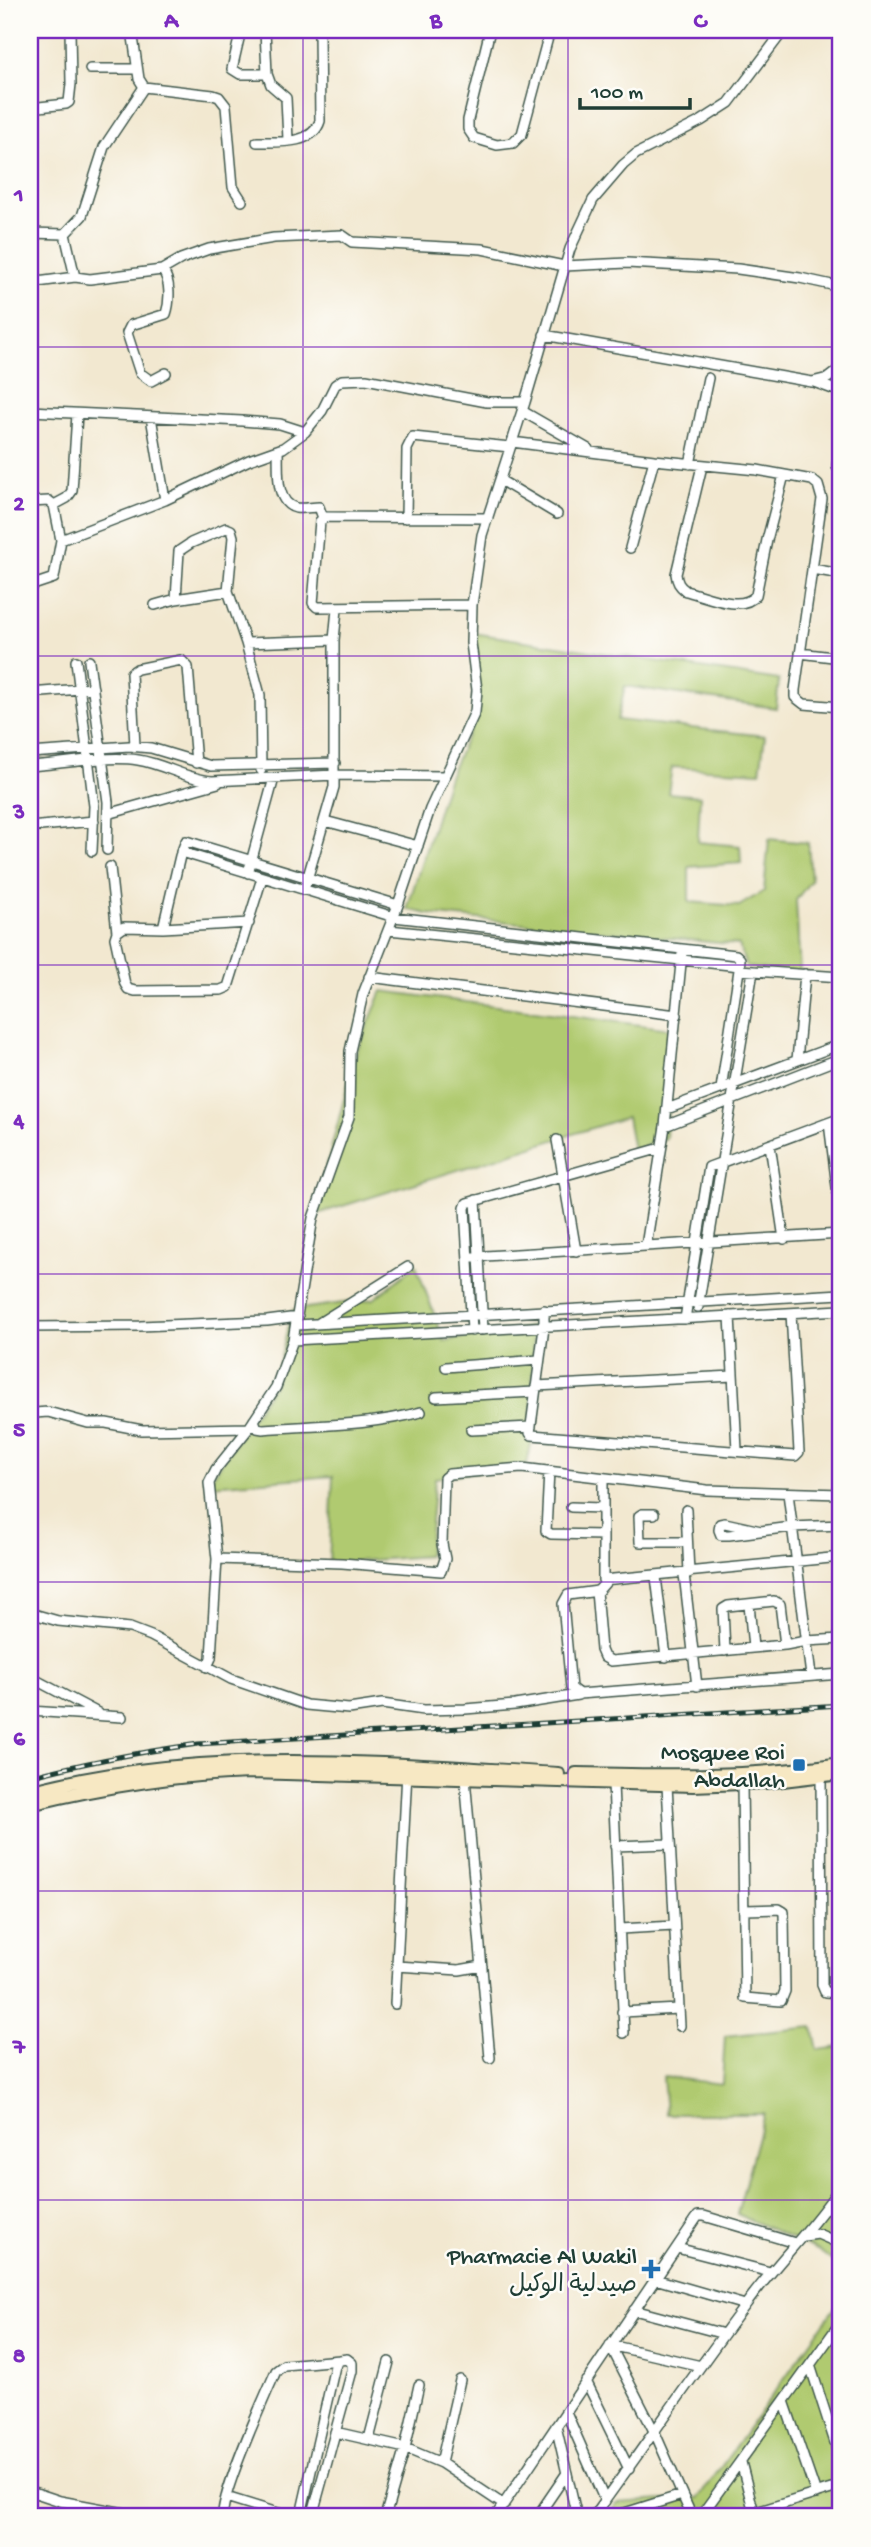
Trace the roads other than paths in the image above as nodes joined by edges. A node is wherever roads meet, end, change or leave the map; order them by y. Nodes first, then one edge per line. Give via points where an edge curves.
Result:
1 (70, 30) edge
2 (132, 30) edge
3 (241, 30) edge
4 (265, 30) edge
5 (319, 30) edge
6 (490, 30) edge
7 (550, 30) edge
8 (784, 30) edge
9 (90, 69) dead end
10 (137, 69) junction
11 (267, 74) junction
12 (144, 87) junction
13 (30, 108) edge
14 (288, 140) junction
15 (257, 142) dead end
16 (242, 201) dead end
17 (30, 233) edge
18 (65, 234) junction
19 (564, 266) junction
20 (162, 270) junction
21 (75, 277) junction
22 (30, 283) edge
23 (841, 287) edge
24 (544, 335) junction
25 (841, 368) edge
26 (166, 373) dead end
27 (708, 379) dead end
28 (812, 382) junction
29 (841, 392) edge
30 (524, 406) junction
31 (30, 411) edge
32 (77, 414) junction
33 (151, 417) junction
34 (306, 432) junction
35 (841, 439) edge
36 (511, 444) junction
37 (278, 450) junction
38 (593, 452) junction
39 (654, 460) junction
40 (690, 464) junction
41 (702, 466) junction
42 (837, 467) dead end
43 (784, 475) junction
44 (500, 480) junction
45 (165, 500) junction
46 (30, 502) edge
47 (54, 505) junction
48 (557, 514) dead end
49 (323, 518) junction
50 (405, 518) junction
51 (488, 518) junction
52 (61, 540) junction
53 (630, 548) dead end
54 (812, 569) junction
55 (841, 574) edge
56 (30, 586) edge
57 (228, 591) junction
58 (176, 599) junction
59 (155, 605) dead end
60 (472, 605) junction
61 (337, 609) junction
62 (334, 640) junction
63 (246, 643) junction
64 (800, 653) junction
65 (841, 658) edge
66 (76, 661) dead end
67 (89, 661) dead end
68 (93, 688) junction
69 (79, 689) junction
70 (30, 693) edge
71 (841, 707) edge
72 (135, 746) junction
73 (101, 748) junction
74 (86, 749) junction
75 (30, 753) edge
76 (102, 760) junction
77 (88, 761) junction
78 (335, 763) junction
79 (197, 764) junction
80 (30, 766) edge
81 (261, 766) junction
82 (187, 775) junction
83 (335, 775) junction
84 (445, 776) junction
85 (261, 778) junction
86 (274, 778) junction
87 (201, 779) junction
88 (229, 780) junction
89 (108, 814) junction
90 (94, 821) junction
91 (325, 821) junction
92 (30, 827) edge
93 (196, 843) junction
94 (418, 846) junction
95 (107, 850) dead end
96 (92, 851) dead end
97 (181, 852) junction
98 (193, 855) junction
99 (252, 860) junction
100 (110, 867) dead end
101 (248, 873) junction
102 (308, 877) junction
103 (262, 878) junction
104 (304, 890) junction
105 (398, 905) junction
106 (394, 917) junction
107 (249, 923) junction
108 (163, 928) junction
109 (389, 930) junction
110 (117, 932) junction
111 (570, 936) junction
112 (568, 948) junction
113 (682, 948) junction
114 (682, 959) junction
115 (739, 968) junction
116 (753, 971) junction
117 (805, 974) junction
118 (369, 976) junction
119 (841, 977) edge
120 (677, 1015) junction
121 (841, 1044) edge
122 (841, 1058) edge
123 (797, 1060) junction
124 (734, 1084) junction
125 (721, 1089) junction
126 (731, 1101) junction
127 (667, 1109) junction
128 (841, 1118) edge
129 (829, 1123) junction
130 (666, 1126) junction
131 (556, 1140) dead end
132 (770, 1145) junction
133 (661, 1147) junction
134 (721, 1163) junction
135 (562, 1176) junction
136 (476, 1200) junction
137 (841, 1219) edge
138 (841, 1234) edge
139 (784, 1239) junction
140 (696, 1243) junction
141 (708, 1243) junction
142 (646, 1246) junction
143 (576, 1251) junction
144 (480, 1256) junction
145 (469, 1257) junction
146 (408, 1267) dead end
147 (841, 1294) edge
148 (686, 1303) junction
149 (698, 1303) junction
150 (544, 1310) junction
151 (841, 1310) edge
152 (791, 1312) junction
153 (471, 1314) junction
154 (482, 1314) junction
155 (730, 1316) junction
156 (685, 1319) junction
157 (697, 1319) junction
158 (298, 1321) junction
159 (318, 1324) junction
160 (30, 1326) edge
161 (544, 1328) junction
162 (483, 1330) junction
163 (472, 1331) junction
164 (293, 1340) junction
165 (539, 1360) junction
166 (446, 1367) dead end
167 (733, 1376) junction
168 (536, 1389) junction
169 (436, 1397) dead end
170 (421, 1412) dead end
171 (30, 1417) edge
172 (251, 1424) junction
173 (531, 1427) junction
174 (471, 1430) dead end
175 (737, 1450) junction
176 (549, 1471) junction
177 (603, 1478) junction
178 (788, 1493) junction
179 (841, 1494) edge
180 (570, 1507) dead end
181 (602, 1508) junction
182 (686, 1510) dead end
183 (654, 1514) dead end
184 (841, 1525) edge
185 (792, 1527) junction
186 (761, 1531) dead end
187 (603, 1535) junction
188 (687, 1542) junction
189 (841, 1557) edge
190 (217, 1559) junction
191 (797, 1560) junction
192 (687, 1574) junction
193 (656, 1577) junction
194 (603, 1580) junction
195 (596, 1591) junction
196 (749, 1604) junction
197 (30, 1613) edge
198 (841, 1639) edge
199 (806, 1641) junction
200 (785, 1645) junction
201 (754, 1648) junction
202 (725, 1651) junction
203 (694, 1654) junction
204 (666, 1657) junction
205 (208, 1667) junction
206 (841, 1674) edge
207 (30, 1676) edge
208 (811, 1676) junction
209 (697, 1686) junction
210 (579, 1695) junction
211 (30, 1712) edge
212 (103, 1716) junction
213 (122, 1717) dead end
214 (841, 1764) edge
215 (407, 1772) junction
216 (841, 1773) edge
217 (821, 1776) junction
218 (465, 1778) junction
219 (613, 1784) junction
220 (742, 1784) junction
221 (667, 1786) junction
222 (30, 1792) edge
223 (30, 1804) edge
224 (670, 1844) junction
225 (615, 1846) junction
226 (745, 1910) junction
227 (674, 1926) junction
228 (620, 1929) junction
229 (397, 1966) junction
230 (482, 1966) junction
231 (841, 1993) edge
232 (395, 2004) dead end
233 (679, 2009) junction
234 (622, 2012) junction
235 (680, 2026) dead end
236 (624, 2033) dead end
237 (491, 2057) dead end
238 (841, 2186) edge
239 (837, 2200) edge
240 (804, 2236) junction
241 (795, 2244) junction
242 (841, 2244) edge
243 (677, 2248) junction
244 (770, 2272) junction
245 (655, 2279) junction
246 (745, 2305) junction
247 (634, 2310) junction
248 (841, 2326) edge
249 (724, 2334) junction
250 (610, 2345) junction
251 (340, 2360) junction
252 (389, 2362) dead end
253 (810, 2365) junction
254 (701, 2366) junction
255 (460, 2380) dead end
256 (586, 2381) junction
257 (419, 2385) dead end
258 (785, 2401) junction
259 (566, 2412) junction
260 (556, 2426) junction
261 (335, 2431) junction
262 (655, 2433) junction
263 (576, 2437) junction
264 (369, 2439) junction
265 (561, 2447) junction
266 (405, 2448) junction
267 (841, 2459) edge
268 (740, 2462) junction
269 (440, 2463) junction
270 (629, 2469) junction
271 (567, 2473) junction
272 (841, 2486) edge
273 (30, 2491) edge
274 (816, 2494) junction
275 (682, 2495) junction
276 (226, 2497) junction
277 (605, 2501) junction
278 (504, 2505) junction
279 (754, 2513) junction
280 (615, 2516) edge
281 (146, 2517) edge
282 (223, 2517) edge
283 (291, 2517) edge
284 (306, 2517) edge
285 (385, 2517) edge
286 (495, 2517) edge
287 (537, 2517) edge
288 (577, 2517) edge
289 (593, 2517) edge
290 (692, 2517) edge
291 (700, 2517) edge
292 (740, 2517) edge

1 - 13 street via 69,102
2 - 10 street
3 - 11 street via 232,69 240,74
4 - 11 street
5 - 14 street via 318,126 312,135
6 - 7 street via 468,129 474,138 497,145 513,143 522,134
8 - 19 street via 729,103 623,165 593,200
9 - 10 street
10 - 12 street
11 - 14 street via 271,85 286,98
12 - 16 street via 223,100 233,187
12 - 18 street via 104,147 82,216
14 - 15 street
17 - 18 street
18 - 21 street
19 - 20 street via 482,249 352,242 342,235 235,243 196,253
19 - 23 street via 627,263 720,268
19 - 24 street
20 - 21 street
20 - 26 street via 169,297 166,314 131,325 127,333 142,375 151,381
21 - 22 street
24 - 28 street
24 - 30 street
25 - 28 street
27 - 40 street
28 - 29 street
30 - 34 street via 350,378 335,385
30 - 36 street
30 - 38 street
31 - 32 street
32 - 33 street
32 - 47 street via 72,491
33 - 34 street via 280,424
33 - 45 street
34 - 37 street
35 - 42 street
36 - 38 street
36 - 44 street
36 - 50 street via 413,438 407,449
37 - 45 street
37 - 49 street via 285,501 295,508 319,507
38 - 39 street
39 - 40 street
39 - 53 street
40 - 41 street
41 - 43 street
41 - 43 street via 677,582 687,591 740,604 756,595
43 - 54 street via 812,480 821,492
44 - 48 street
44 - 51 street
45 - 52 street
46 - 47 street
47 - 52 street
49 - 50 street
49 - 61 street via 313,603
50 - 51 street
51 - 60 street
52 - 56 street via 54,578
54 - 55 street
54 - 64 street
57 - 58 street
57 - 58 street via 233,537 226,528 179,551
57 - 63 street
58 - 59 street
60 - 61 street
60 - 84 street via 476,705
61 - 62 street
62 - 63 street
62 - 78 street
63 - 81 street via 260,695
64 - 65 street
64 - 71 street via 795,697 804,704
66 - 69 street
67 - 68 street
68 - 69 street
68 - 73 street
69 - 70 street
69 - 74 street
72 - 73 street
72 - 79 street
72 - 79 street via 131,673 181,660 188,667
73 - 74 street
73 - 76 street
74 - 75 street
74 - 77 street
76 - 77 street
76 - 82 street via 135,759
76 - 89 street
77 - 80 street
77 - 90 street
78 - 81 street
78 - 83 street
79 - 81 street
79 - 82 street
79 - 87 street
81 - 85 street
82 - 87 street
83 - 84 street
83 - 86 street
83 - 91 street
84 - 94 street
85 - 86 street
85 - 88 street
86 - 99 street
87 - 88 street
88 - 89 street
89 - 95 street
90 - 92 street
90 - 96 street
91 - 94 street
91 - 102 street
93 - 97 street via 185,841
93 - 98 street
93 - 99 street
94 - 105 street
97 - 98 street
97 - 108 street
98 - 101 street
99 - 101 street
99 - 102 street
100 - 110 street
101 - 103 street
102 - 104 street
102 - 105 street
103 - 104 street
103 - 107 street
104 - 106 street
105 - 106 street
106 - 109 street
106 - 111 street
107 - 108 street
107 - 110 street via 232,981 221,990 128,989
108 - 110 street via 124,927
109 - 112 street
109 - 118 street
111 - 112 street
111 - 113 street
112 - 114 street
113 - 114 street
113 - 115 street via 736,955
114 - 115 street
114 - 120 street
115 - 116 street
115 - 125 street
116 - 117 street
116 - 124 street
117 - 119 street
117 - 123 street
118 - 120 street
118 - 158 street via 350,1051 349,1117 316,1210
120 - 127 street
121 - 123 street
122 - 126 street
123 - 124 street
124 - 125 street
124 - 126 street
125 - 127 street
126 - 130 street
126 - 134 street
127 - 130 street
128 - 129 street
129 - 132 street
129 - 137 street
130 - 133 street
131 - 135 street
132 - 134 street
132 - 139 street
133 - 135 street
133 - 142 street
134 - 140 street via 709,1167
134 - 141 street
135 - 136 street
135 - 143 street
136 - 144 street
136 - 145 street via 466,1207
138 - 139 street
139 - 141 street
140 - 141 street
140 - 142 street
140 - 148 street
141 - 149 street
142 - 143 street
143 - 144 street
144 - 145 street
144 - 154 street
145 - 153 street
146 - 159 street
147 - 149 street
148 - 149 street
148 - 150 street
148 - 156 street
149 - 157 street
150 - 154 street
150 - 161 street
151 - 152 street
152 - 155 street
152 - 175 street via 799,1453 793,1457
153 - 154 street
153 - 159 street
153 - 163 street
154 - 162 street
155 - 157 street
155 - 167 street
156 - 157 street
156 - 161 street
158 - 159 street
158 - 160 street
158 - 164 street
161 - 162 street
161 - 165 street
162 - 163 street
163 - 164 street
164 - 172 street via 276,1387
165 - 166 street
165 - 168 street
167 - 168 street
167 - 175 street
168 - 169 street
168 - 173 street
170 - 172 street via 359,1423 263,1429
171 - 172 street via 48,1412 142,1430
172 - 190 street via 209,1483
173 - 174 street
173 - 175 street via 534,1436
176 - 177 street
176 - 187 street via 547,1531
176 - 190 street via 522,1468 446,1476 441,1571
177 - 178 street via 707,1490
177 - 181 street
178 - 179 street
178 - 185 street
180 - 181 street
181 - 187 street
182 - 188 street
183 - 188 street via 639,1516 640,1542
184 - 185 street
185 - 186 street
185 - 191 street
187 - 194 street
188 - 192 street
189 - 191 street
190 - 205 street
191 - 192 street
191 - 199 street
192 - 193 street
192 - 203 street
193 - 194 street
193 - 204 street
194 - 195 street
195 - 204 street via 604,1657 615,1661
195 - 210 street via 568,1595 563,1604 571,1688
196 - 200 street via 779,1603
196 - 201 street
196 - 202 street via 727,1606 722,1612
197 - 205 street via 58,1621 130,1628
198 - 199 street
199 - 200 street
199 - 208 street
200 - 201 street
201 - 202 street
202 - 203 street
203 - 204 street
203 - 209 street
205 - 210 street via 294,1702 349,1709 382,1704 465,1709
206 - 208 street
207 - 212 street
208 - 209 street
209 - 210 street
211 - 212 street
212 - 213 street
214 - 215 street via 756,1774 670,1777
215 - 218 street
215 - 222 street via 252,1762 92,1779
215 - 223 street via 202,1773
215 - 229 street
216 - 217 street
217 - 220 street
217 - 231 street via 822,1985 825,1992
218 - 219 street
218 - 230 street
219 - 221 street
219 - 225 street
220 - 221 street
220 - 226 street
221 - 224 street
224 - 225 street
224 - 227 street
225 - 228 street
226 - 226 street via 779,1909 784,1913 785,1991 781,2001 745,1998
227 - 228 street
227 - 233 street
228 - 234 street
229 - 230 street
229 - 232 street
230 - 237 street
233 - 234 street
233 - 235 street
234 - 236 street
238 - 239 street
239 - 240 street
240 - 241 street
240 - 242 street via 818,2234
241 - 243 street via 699,2216
241 - 244 street
243 - 244 street
243 - 245 street
244 - 246 street
245 - 246 street
245 - 247 street
246 - 249 street
247 - 249 street
247 - 250 street
248 - 253 street
249 - 254 street
250 - 254 street
250 - 256 street
250 - 262 street
251 - 261 street via 352,2363
251 - 276 street via 284,2365 276,2371
251 - 284 street via 303,2505
252 - 264 street
253 - 258 street
253 - 267 street
254 - 262 street
255 - 269 street
256 - 259 street
256 - 270 street
257 - 266 street
258 - 268 street
258 - 274 street
259 - 260 street
259 - 263 street
260 - 265 street
260 - 278 street
261 - 264 street
261 - 284 street via 313,2513
262 - 270 street
262 - 275 street
263 - 265 street
263 - 277 street
264 - 266 street
265 - 271 street
266 - 269 street
266 - 285 street
268 - 279 street
268 - 291 street
269 - 278 street
270 - 277 street
271 - 287 street
271 - 288 street
272 - 274 street
273 - 281 street
274 - 279 street
275 - 280 street
275 - 290 street
276 - 282 street
276 - 283 street
277 - 289 street
278 - 286 street
279 - 292 street

